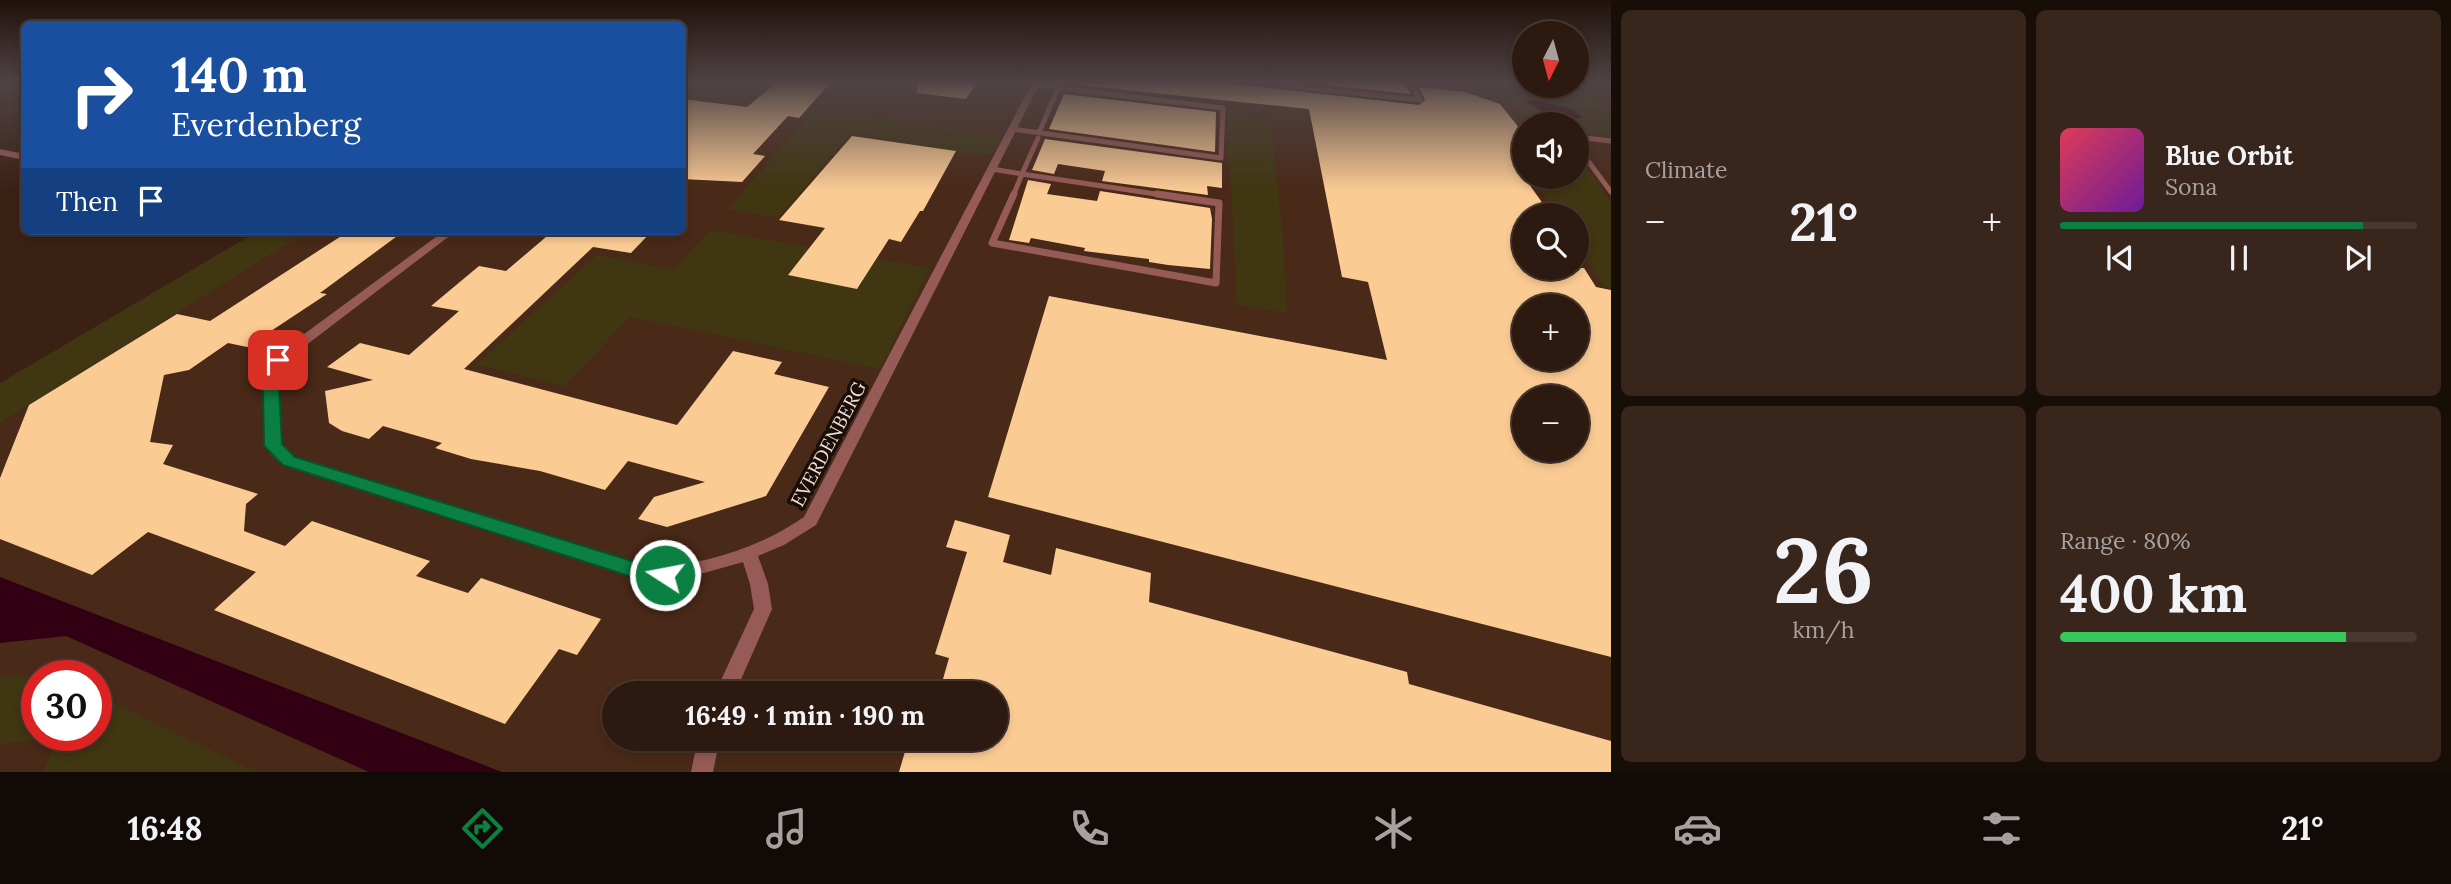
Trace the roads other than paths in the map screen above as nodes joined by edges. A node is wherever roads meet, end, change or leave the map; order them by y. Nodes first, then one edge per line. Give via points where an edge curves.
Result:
1 (1017, 119) edge
2 (1045, 119) edge
3 (1223, 119) edge
4 (1011, 131) junction
5 (1039, 135) junction
6 (1589, 138) edge
7 (1064, 141) dead end
8 (1611, 141) edge
9 (0, 152) edge
10 (21, 156) edge
11 (1589, 162) edge
12 (992, 169) junction
13 (1024, 174) junction
14 (1611, 192) edge
15 (446, 235) edge
16 (748, 552) junction
17 (730, 681) edge
18 (706, 751) edge
19 (702, 772) edge

1 - 4 street, EVERDENBERG
2 - 5 lane
3 - 5 lane, EVERDENBERG via 1221,158
4 - 5 lane
4 - 12 street, EVERDENBERG
5 - 7 lane
5 - 13 lane
6 - 8 lane
9 - 10 street
11 - 14 lane
12 - 13 lane
12 - 16 street, EVERDENBERG via 810,521 796,533
13 - 13 lane via 992,243 1216,283 1219,203
15 - 16 street, EVERDENBERG via 278,360 271,387 277,453 327,474 648,574 665,575
16 - 17 street via 762,609
18 - 19 street

